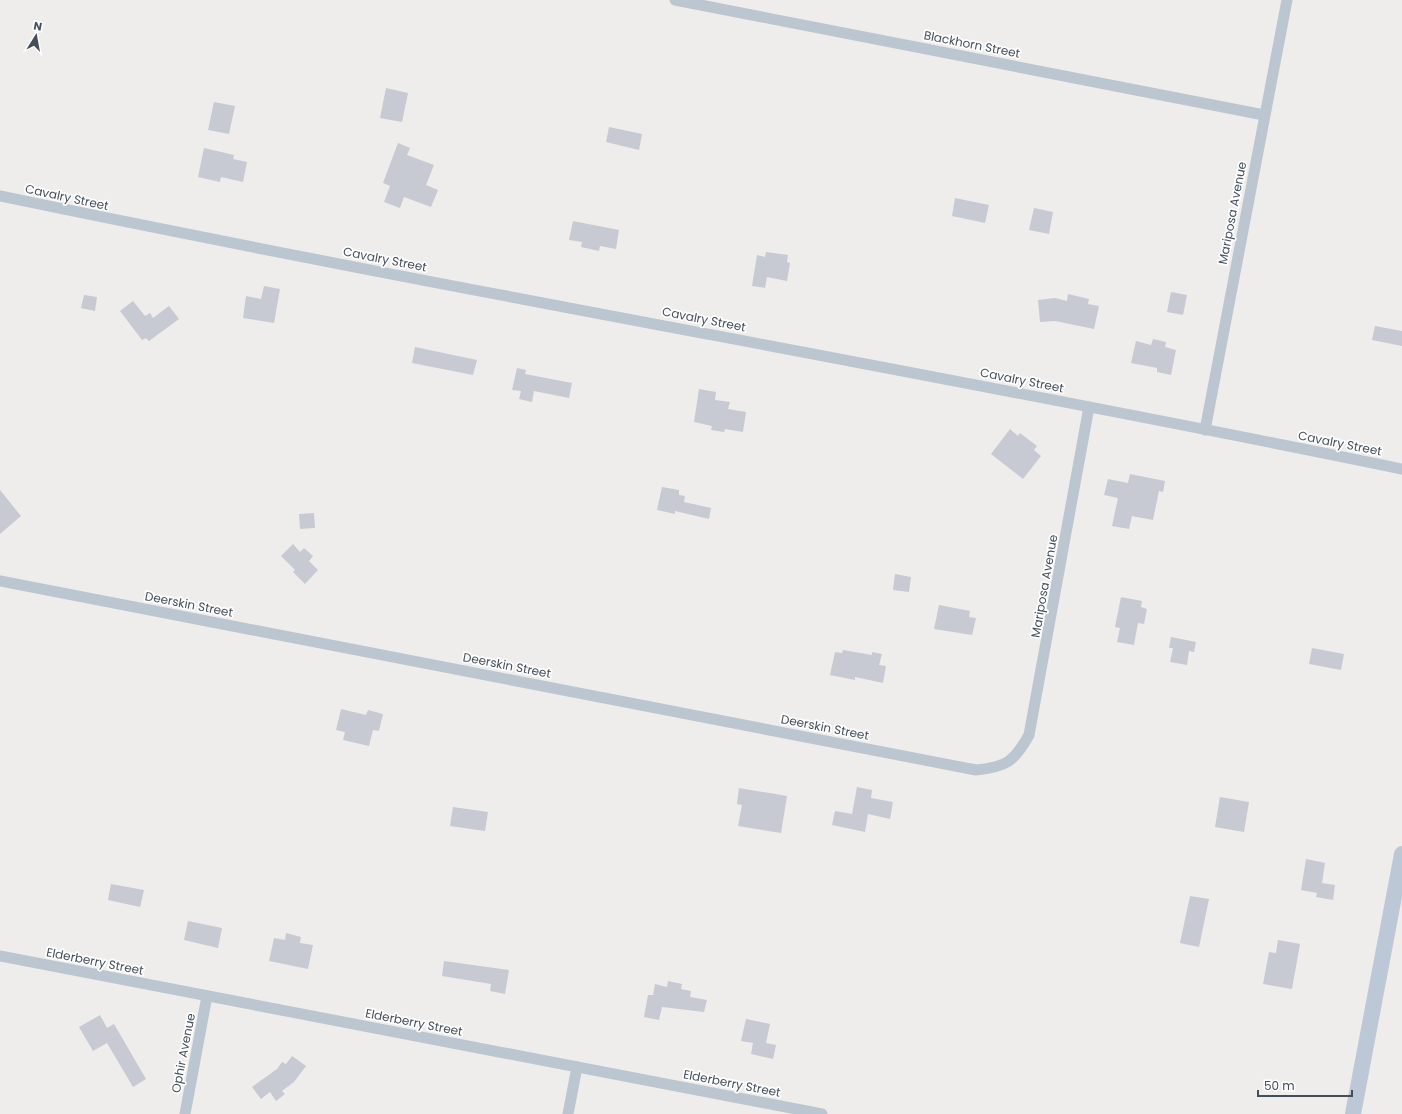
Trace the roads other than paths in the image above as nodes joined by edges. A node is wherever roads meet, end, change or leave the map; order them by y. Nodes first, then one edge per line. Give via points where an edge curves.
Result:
1 (676, 0) edge
2 (1287, 0) edge
3 (1264, 115) junction
4 (0, 196) edge
5 (1090, 407) junction
6 (1205, 430) junction
7 (1402, 469) edge
8 (0, 581) edge
9 (1008, 762) joint
10 (1402, 854) edge
11 (0, 956) edge
12 (207, 996) junction
13 (577, 1067) junction
14 (185, 1114) edge
15 (568, 1114) edge
16 (822, 1114) edge
17 (1353, 1114) edge

1 - 3 street, Blackhorn Street
2 - 3 street, Mariposa Avenue
3 - 6 street, Mariposa Avenue
4 - 5 street, Cavalry Street via 330,262
5 - 6 street, Cavalry Street
5 - 9 street, Mariposa Avenue via 1034,715 1029,735 1020,752
6 - 7 street, Cavalry Street
8 - 9 street, Deerskin Street via 976,770 996,768
10 - 17 main road
11 - 12 street, Elderberry Street
12 - 13 street, Elderberry Street
12 - 14 street, Ophir Avenue
13 - 15 street
13 - 16 street, Elderberry Street

